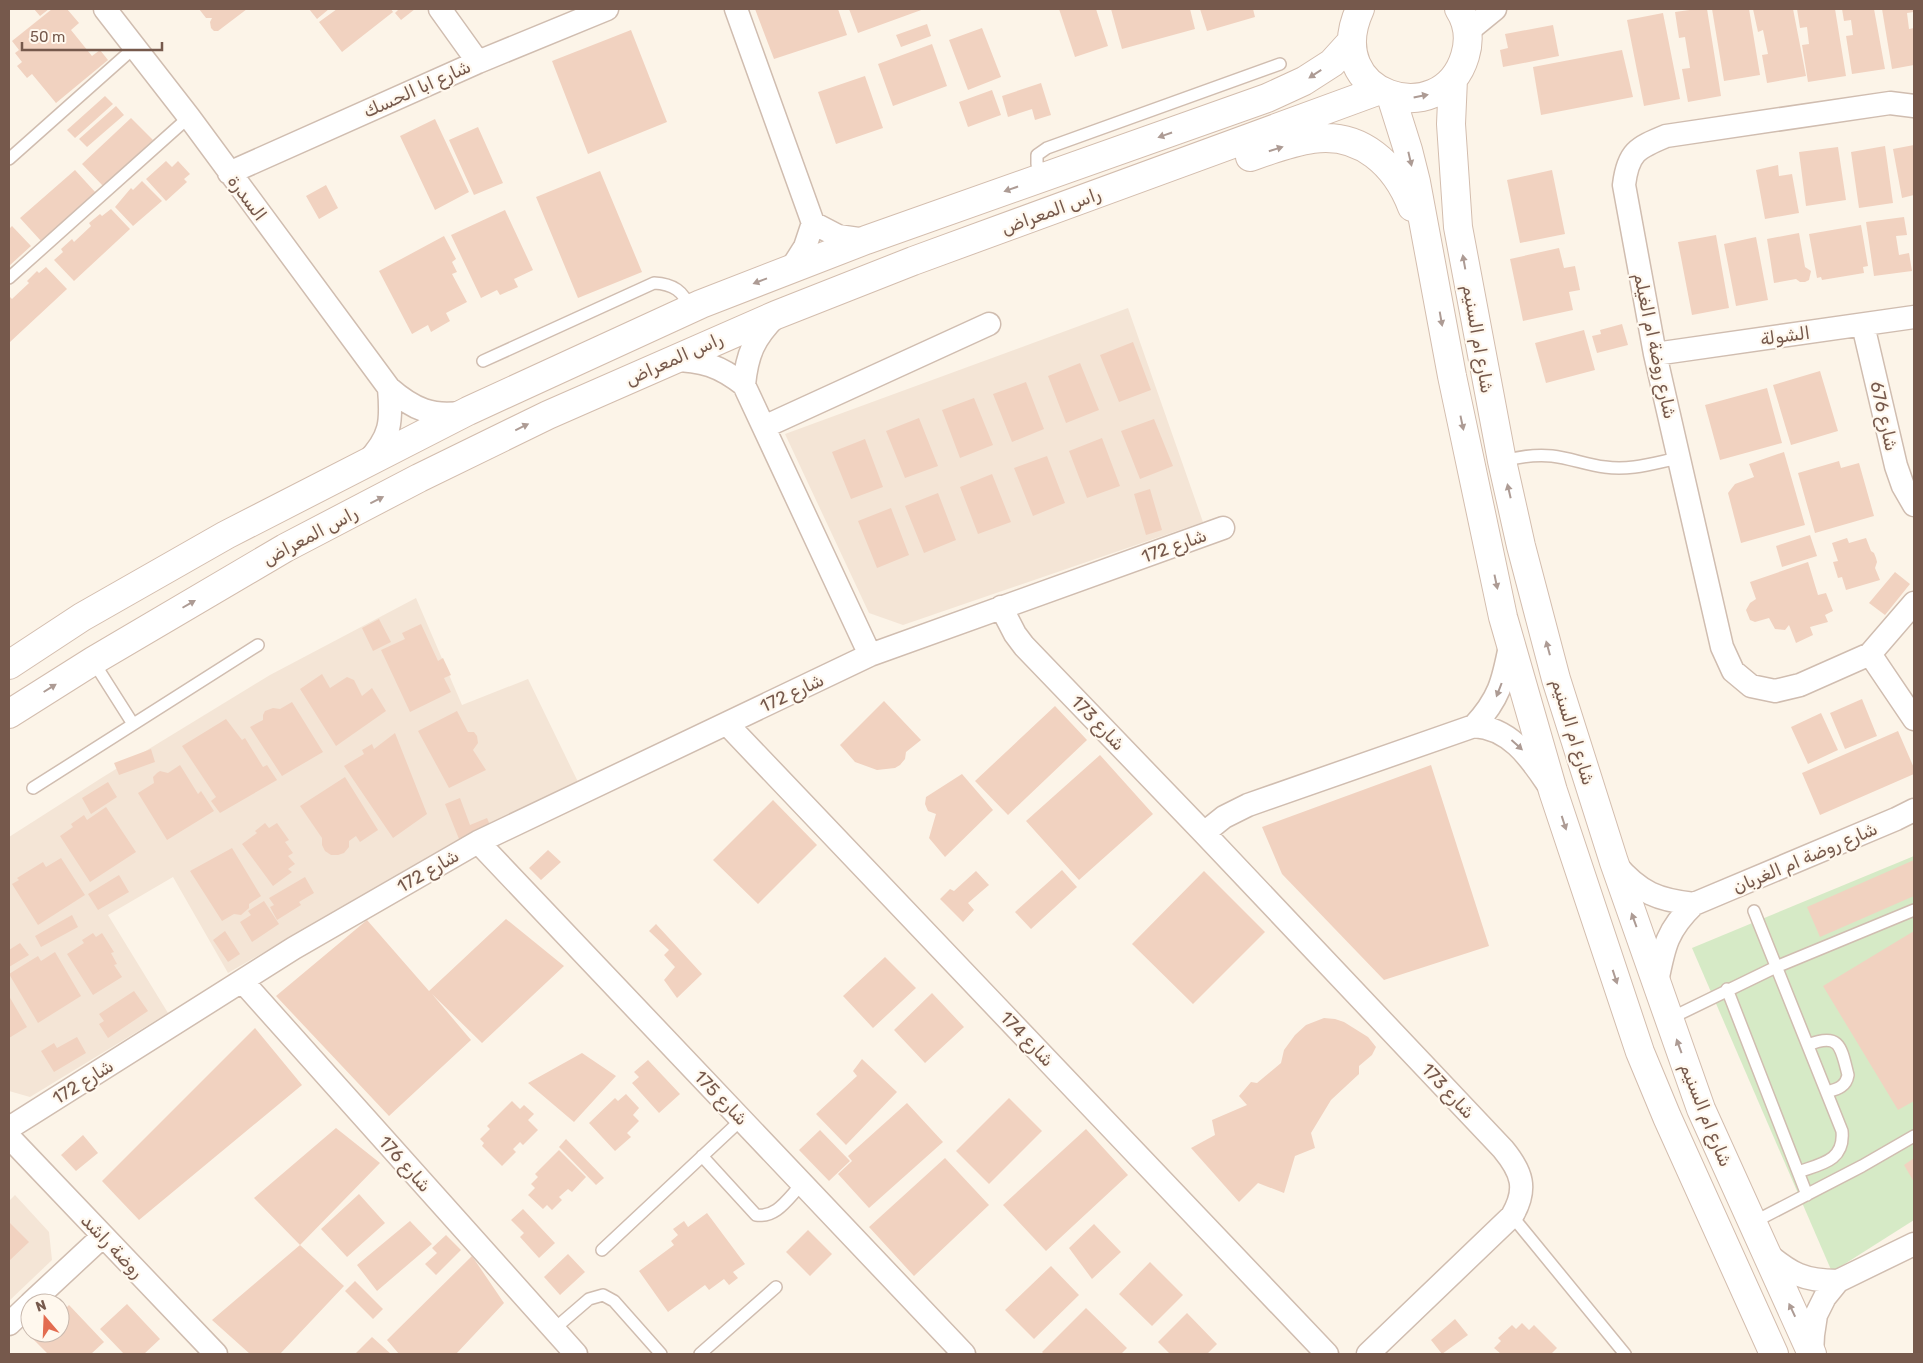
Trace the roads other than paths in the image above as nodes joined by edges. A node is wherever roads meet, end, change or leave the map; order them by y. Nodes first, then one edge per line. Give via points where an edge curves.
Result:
1 (105, 9) edge
2 (440, 9) edge
3 (607, 9) edge
4 (736, 9) edge
5 (1360, 9) edge
6 (1495, 9) edge
7 (1463, 20) edge
8 (1351, 42) junction
9 (135, 48) junction
10 (478, 62) junction
11 (1280, 64) dead end
12 (1453, 79) junction
13 (1385, 93) junction
14 (1914, 106) edge
15 (189, 117) junction
16 (9, 159) edge
17 (229, 173) junction
18 (1046, 177) junction
19 (1045, 214) junction
20 (813, 223) junction
21 (866, 240) junction
22 (1430, 254) junction
23 (791, 269) junction
24 (9, 278) edge
25 (690, 309) junction
26 (776, 315) junction
27 (1914, 317) edge
28 (989, 324) dead end
29 (1863, 325) junction
30 (1655, 354) junction
31 (670, 360) junction
32 (483, 361) dead end
33 (744, 385) junction
34 (389, 388) junction
35 (468, 411) junction
36 (764, 427) junction
37 (1679, 458) junction
38 (1502, 461) junction
39 (366, 462) junction
40 (1914, 505) edge
41 (1223, 528) dead end
42 (1914, 603) edge
43 (1001, 607) junction
44 (258, 646) dead end
45 (1510, 646) junction
46 (1870, 654) junction
47 (870, 655) junction
48 (93, 661) junction
49 (9, 665) edge
50 (9, 714) edge
51 (1914, 719) edge
52 (133, 724) junction
53 (726, 724) junction
54 (1474, 726) junction
55 (33, 788) dead end
56 (1553, 791) junction
57 (1914, 810) edge
58 (1204, 833) junction
59 (478, 842) junction
60 (1614, 862) junction
61 (1694, 904) junction
62 (1914, 910) edge
63 (1754, 911) dead end
64 (1776, 967) junction
65 (243, 982) junction
66 (1656, 982) junction
67 (1727, 989) junction
68 (1669, 1019) junction
69 (1808, 1045) junction
70 (1827, 1092) junction
71 (741, 1120) junction
72 (9, 1128) edge
73 (1914, 1136) edge
74 (9, 1137) edge
75 (702, 1156) junction
76 (1798, 1172) junction
77 (802, 1184) junction
78 (1807, 1195) junction
79 (1512, 1216) junction
80 (1752, 1223) junction
81 (103, 1236) junction
82 (1914, 1244) edge
83 (602, 1250) dead end
84 (1765, 1252) junction
85 (1838, 1281) junction
86 (776, 1287) dead end
87 (43, 1293) edge
88 (20, 1314) edge
89 (9, 1324) edge
90 (553, 1330) junction
91 (1767, 1346) edge
92 (568, 1352) edge
93 (216, 1354) edge
94 (661, 1354) edge
95 (700, 1354) edge
96 (964, 1354) edge
97 (1327, 1354) edge
98 (1369, 1354) edge
99 (1625, 1354) edge
100 (1812, 1354) edge

1 - 9 street, السدرة
2 - 10 street
3 - 10 street, شارع ابا الحسك
4 - 20 street
5 - 8 main road via 1353,24
6 - 7 street
7 - 12 main road via 1468,48 1463,65
8 - 13 main road via 1359,70 1368,82
8 -> 18 main road, راس المعراض via 1332,63 1304,81 1267,98
9 - 15 street, السدرة
9 - 16 lane
10 - 17 street, شارع ابا الحسك
11 - 18 lane via 1047,148 1036,155 1037,164
13 -> 12 main road via 1408,98 1425,96 1440,90
38 -> 12 main road, شارع ام السنيم via 1458,227 1451,132
13 - 19 main road, راس المعراض
13 -> 22 main road, شارع ام السنيم via 1408,150
14 - 30 street, شارع روضة ام الغيلم via 1890,103 1666,136 1646,144 1632,155 1624,185
15 - 17 street, السدرة
15 - 24 lane
17 - 34 street, السدرة
18 -> 21 main road, راس المعراض
19 -> 22 main road via 1130,201 1279,148 1312,139 1343,139 1379,157 1394,174 1407,196
19 - 26 main road, راس المعراض
20 - 21 street via 838,236
20 - 23 street via 805,247
21 - 23 main road, راس المعراض
22 -> 45 main road, شارع ام السنيم via 1452,376
23 -> 25 main road, راس المعراض
25 - 32 lane via 674,286 654,283
25 - 35 main road, راس المعراض
26 - 31 main road, راس المعراض
26 - 33 street via 752,346
27 - 29 street, الشولة
28 - 36 street
29 - 30 street, الشولة
29 - 40 street, شارع 676 via 1896,466
30 - 37 street, شارع روضة ام الغيلم
31 - 33 street via 709,364 728,372
48 -> 31 main road, راس المعراض via 285,548 418,478
33 - 36 street
34 - 35 street, السدرة via 418,409 452,414
34 - 39 street via 389,430 380,448
35 - 39 main road, راس المعراض
36 - 47 street
37 - 38 lane via 1634,468 1593,465 1552,456 1524,456
37 - 46 street, شارع روضة ام الغيلم via 1722,648 1733,670 1751,686 1775,691 1800,685
60 -> 38 main road, شارع ام السنيم via 1556,679
39 - 49 main road, راس المعراض via 209,544 82,616
41 - 43 street, شارع 172
42 - 46 street, شارع روضة ام الغيلم
43 - 47 street, شارع 172
43 - 58 street, شارع 173 via 1024,646
44 - 52 lane
45 -> 54 street via 1495,700
45 - 56 main road, شارع ام السنيم
46 - 51 street
47 - 53 street, شارع 172
50 -> 48 main road, راس المعراض
48 - 52 lane
52 - 55 lane
53 - 59 street, شارع 172
53 - 97 street, شارع 174
54 -> 56 street via 1493,729 1514,742 1534,763
54 - 58 street via 1248,805 1224,817
56 -> 91 main road, شارع ام السنيم via 1640,1052
57 - 61 street, شارع روضة ام الغربان
58 - 79 street, شارع 173 via 1511,1158 1521,1181 1518,1206
59 - 65 street, شارع 172 via 294,948
59 - 71 street, شارع 175
60 - 61 street via 1628,879 1647,893 1670,901
66 -> 60 main road, شارع ام السنيم
61 - 66 street, شارع روضة ام الغربان via 1670,933
62 - 64 lane
63 - 64 lane
64 - 67 lane
64 - 69 lane
65 - 72 street, شارع 172
65 - 90 street, شارع 176
66 - 68 main road, شارع ام السنيم
67 - 68 lane
67 - 76 lane
80 -> 68 main road, شارع ام السنيم via 1701,1109
69 - 70 lane
69 - 70 lane via 1821,1040 1830,1040 1838,1045 1848,1079 1843,1086
70 - 76 lane via 1842,1131 1841,1146 1832,1159
71 - 75 lane
71 - 77 street, شارع 175
73 - 78 lane
74 - 81 street, روضة راشد
75 - 77 lane via 756,1215 775,1212
75 - 83 lane
76 - 78 lane
77 - 96 street, شارع 175
78 - 80 lane
79 - 98 street, شارع 173
79 - 99 lane
80 - 84 main road, شارع ام السنيم
81 - 87 street
81 - 93 street, روضة راشد
82 - 85 street
84 - 85 street via 1798,1276
100 -> 84 main road, شارع ام السنيم
85 - 100 street via 1816,1315
86 - 95 lane
88 - 89 street
90 - 92 street, شارع 176
90 - 94 lane via 589,1299 603,1295 614,1301

